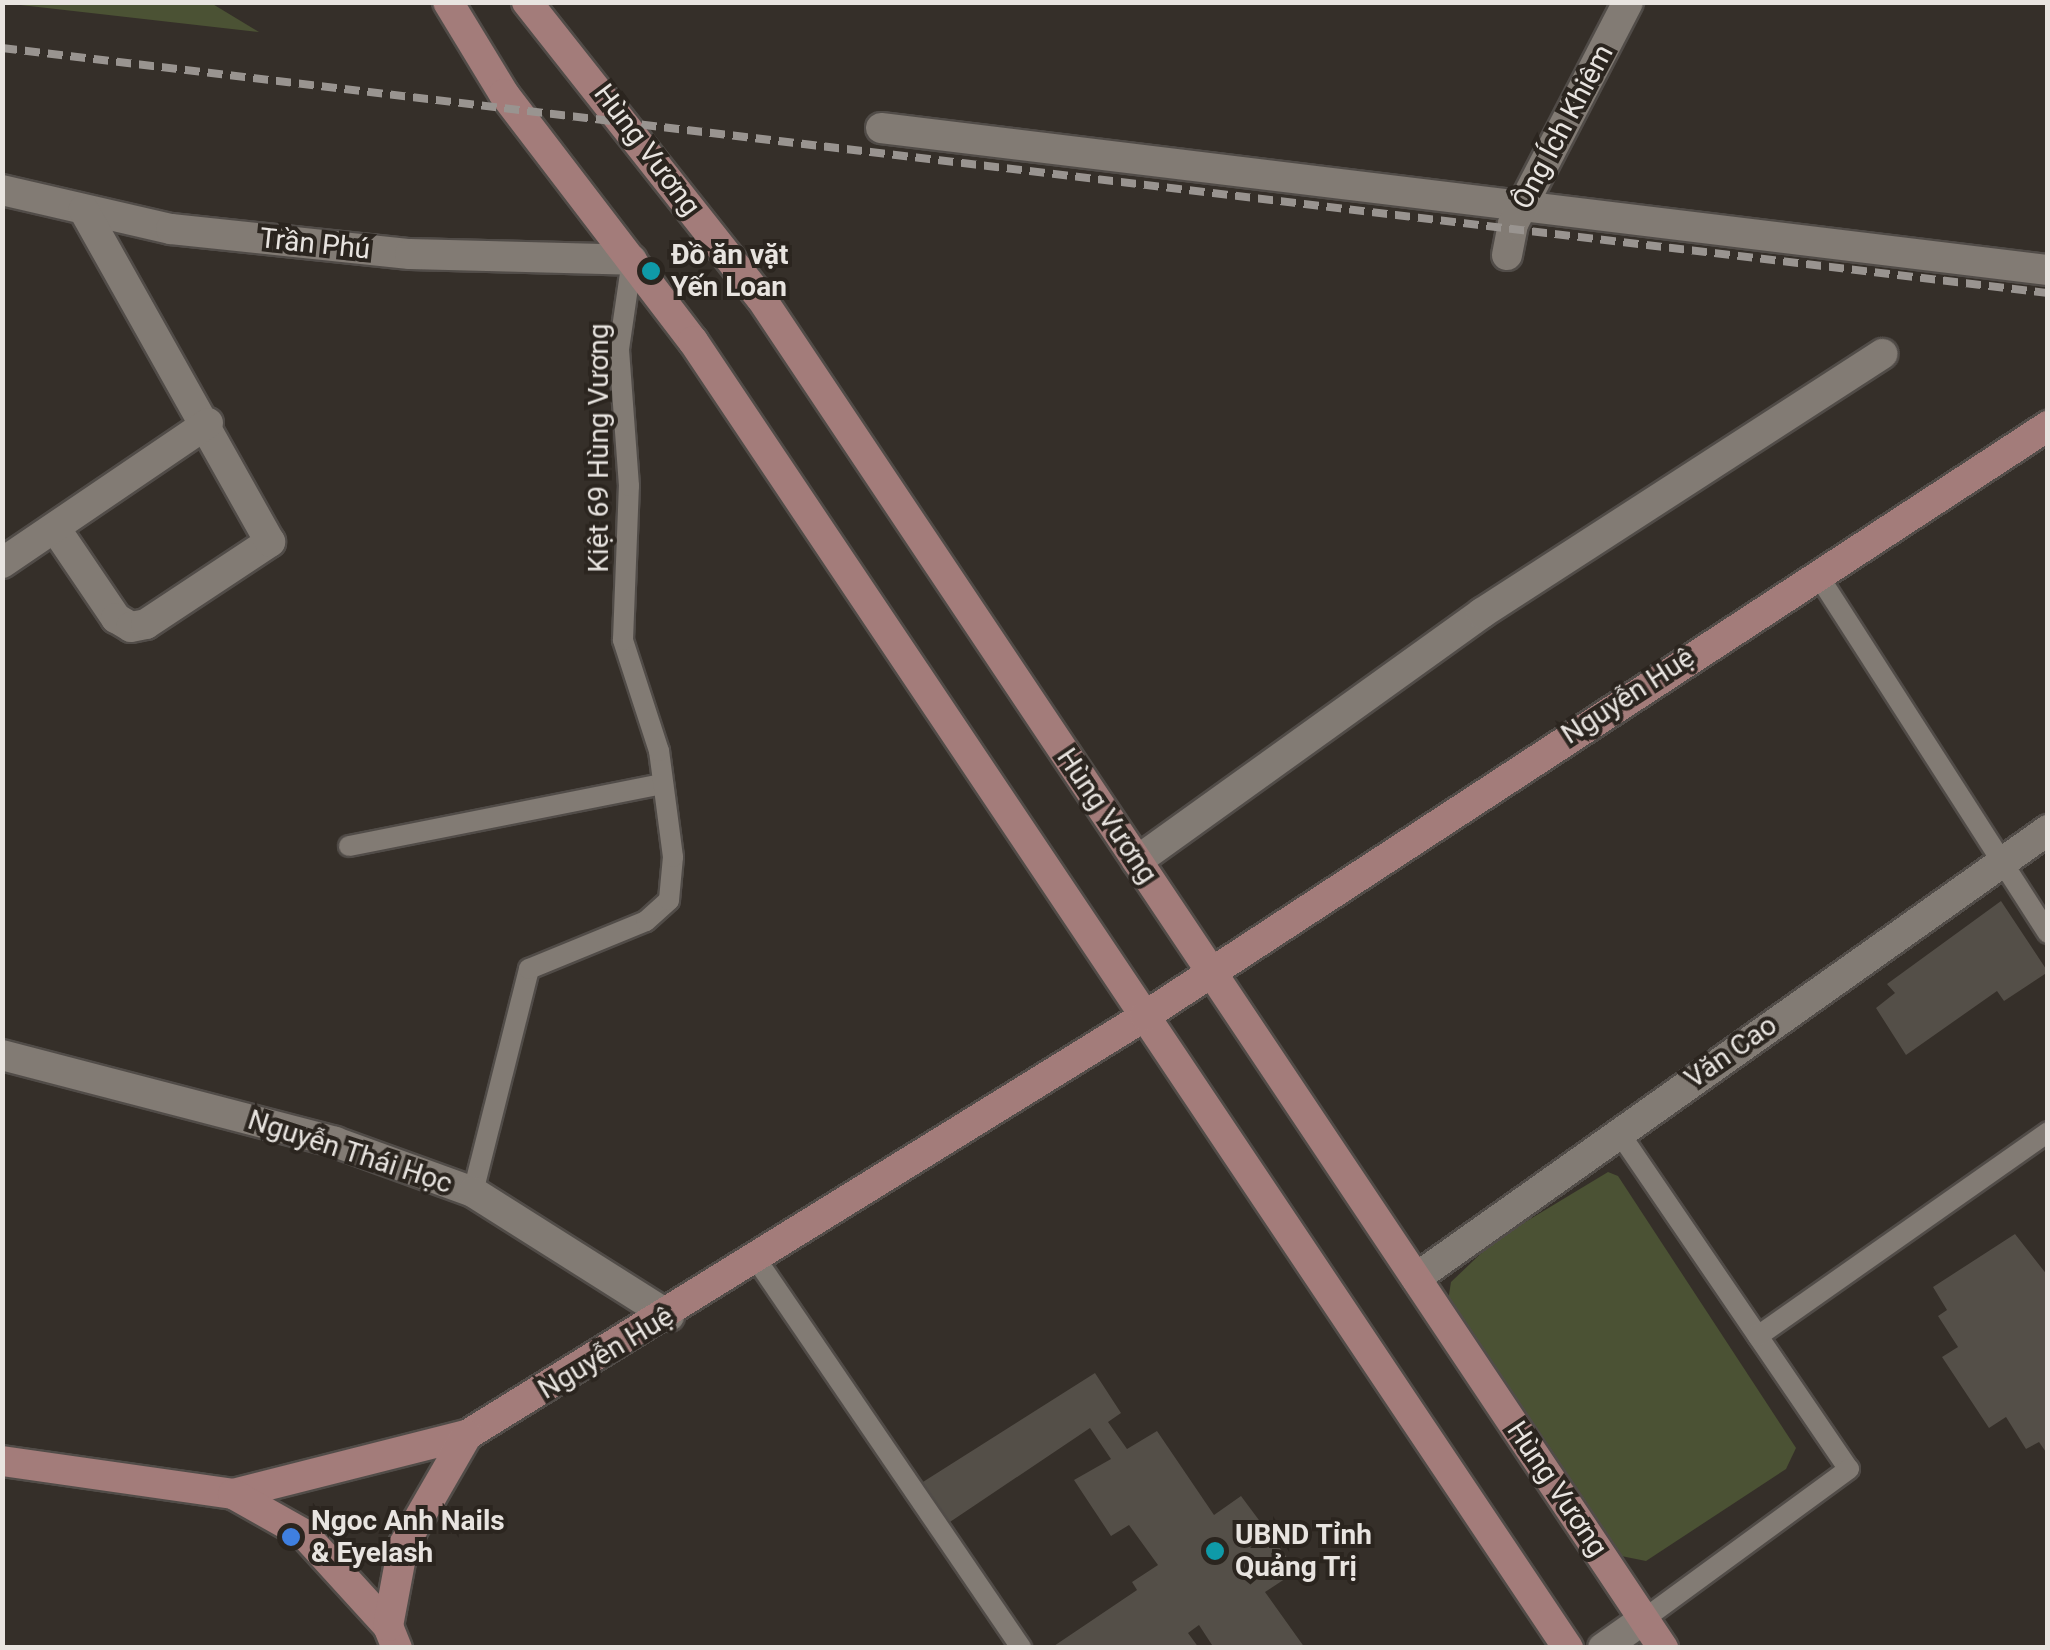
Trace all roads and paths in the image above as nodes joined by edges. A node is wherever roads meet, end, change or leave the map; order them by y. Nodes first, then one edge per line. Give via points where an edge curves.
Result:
1 (448, 2) edge
2 (527, 2) edge
3 (1628, 2) edge
4 (882, 128) dead end
5 (2, 190) edge
6 (1522, 208) junction
7 (84, 210) junction
8 (1507, 255) dead end
9 (632, 260) junction
10 (2048, 270) edge
11 (1882, 354) dead end
12 (208, 424) junction
13 (2048, 426) edge
14 (55, 528) junction
15 (2, 562) edge
16 (1816, 572) junction
17 (664, 784) junction
18 (2048, 830) edge
19 (349, 846) dead end
20 (1138, 861) junction
21 (2002, 862) junction
22 (2048, 934) edge
23 (1211, 972) junction
24 (1145, 1016) junction
25 (2, 1054) edge
26 (1618, 1132) junction
27 (2048, 1132) edge
28 (473, 1192) junction
29 (756, 1259) junction
30 (1416, 1278) junction
31 (670, 1316) junction
32 (1758, 1336) junction
33 (467, 1435) junction
34 (2, 1461) edge
35 (233, 1494) junction
36 (1644, 1619) junction
37 (392, 1637) edge
38 (1021, 1648) edge
39 (1568, 1648) edge
40 (1603, 1648) edge
41 (1663, 1648) edge

1 - 9 main road via 504,94
2 - 20 main road, Hùng Vương via 761,298
3 - 6 street, Ông Ích Khiêm
4 - 6 street
5 - 7 street, Trần Phú
6 - 8 street, Ông Ích Khiêm
6 - 10 street
7 - 9 street, Trần Phú via 172,229 410,254
7 - 12 street
9 - 17 lane, Kiệt 69 Hùng Vương via 619,349 630,486 623,640 645,691
9 - 24 main road
11 - 20 street via 1482,613
12 - 14 street
12 - 14 street via 269,530 264,551 131,626 116,618
13 - 16 main road, Nguyễn Huệ
14 - 15 street
16 - 21 lane
16 - 23 main road, Nguyễn Huệ
17 - 19 lane
17 - 28 lane, Kiệt 69 Hùng Vương via 669,900 646,922 528,969
18 - 21 street, Văn Cao
20 - 23 main road, Hùng Vương
21 - 22 lane
21 - 26 street, Văn Cao
23 - 24 main road, Nguyễn Huệ
23 - 30 main road, Hùng Vương
24 - 29 main road, Nguyễn Huệ
24 - 39 main road
25 - 28 street, Nguyễn Thái Học via 335,1142
26 - 30 street, Văn Cao
26 - 32 lane
27 - 32 lane
28 - 31 street, Nguyễn Thái Học
29 - 31 main road, Nguyễn Huệ
29 - 38 lane
30 - 36 main road, Hùng Vương
31 - 33 main road, Nguyễn Huệ
32 - 36 lane via 1849,1469
33 - 35 main road, Nguyễn Huệ
33 - 37 main road via 403,1546
34 - 35 main road, Nguyễn Huệ
35 - 37 main road via 304,1534
36 - 40 street
36 - 41 main road, Hùng Vương

